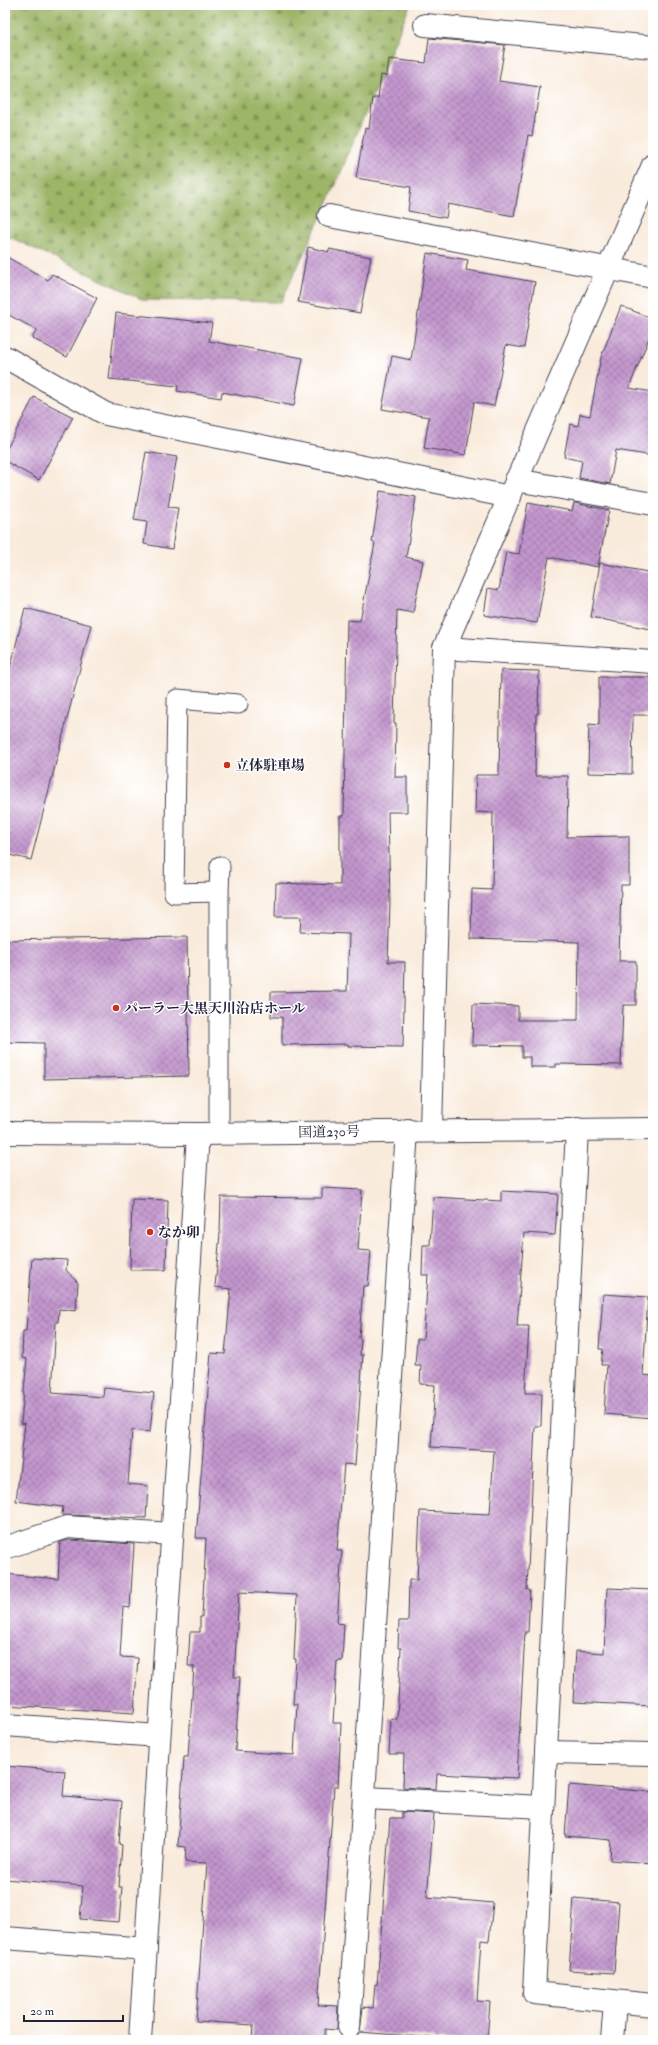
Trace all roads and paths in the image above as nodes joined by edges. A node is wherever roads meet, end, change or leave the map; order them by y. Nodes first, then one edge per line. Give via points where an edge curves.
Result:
1 (425, 25) dead end
2 (653, 47) edge
3 (653, 165) edge
4 (330, 216) dead end
5 (608, 268) junction
6 (653, 277) edge
7 (5, 357) edge
8 (513, 489) junction
9 (653, 504) edge
10 (444, 648) junction
11 (653, 662) edge
12 (238, 704) dead end
13 (220, 866) dead end
14 (219, 892) junction
15 (577, 1129) junction
16 (653, 1129) edge
17 (407, 1130) junction
18 (431, 1130) junction
19 (5, 1133) edge
20 (208, 1134) junction
21 (172, 1534) junction
22 (5, 1548) edge
23 (5, 1725) edge
24 (159, 1736) junction
25 (546, 1752) junction
26 (653, 1754) edge
27 (365, 1798) junction
28 (543, 1808) junction
29 (5, 1938) edge
30 (146, 1949) junction
31 (615, 2003) junction
32 (653, 2005) edge
33 (349, 2027) dead end
34 (140, 2040) edge
35 (612, 2040) edge

1 - 2 main road
3 - 5 main road
4 - 5 main road
5 - 6 main road
5 - 8 main road
7 - 8 main road via 106,414
8 - 9 main road
8 - 10 main road
10 - 11 main road
10 - 18 main road
12 - 14 lane via 177,699 174,893
13 - 14 lane
14 - 20 lane
15 - 16 main road, 国道230号
15 - 18 main road, 国道230号
15 - 25 main road
17 - 18 main road, 国道230号
17 - 20 main road, 国道230号
17 - 27 main road
19 - 20 main road, 国道230号
20 - 21 main road
21 - 22 main road via 67,1527
21 - 24 main road
23 - 24 main road
24 - 30 main road
25 - 26 main road
25 - 28 main road
27 - 28 main road
27 - 33 main road
28 - 31 main road via 534,1993
29 - 30 main road
30 - 34 main road
31 - 32 main road
31 - 35 main road

